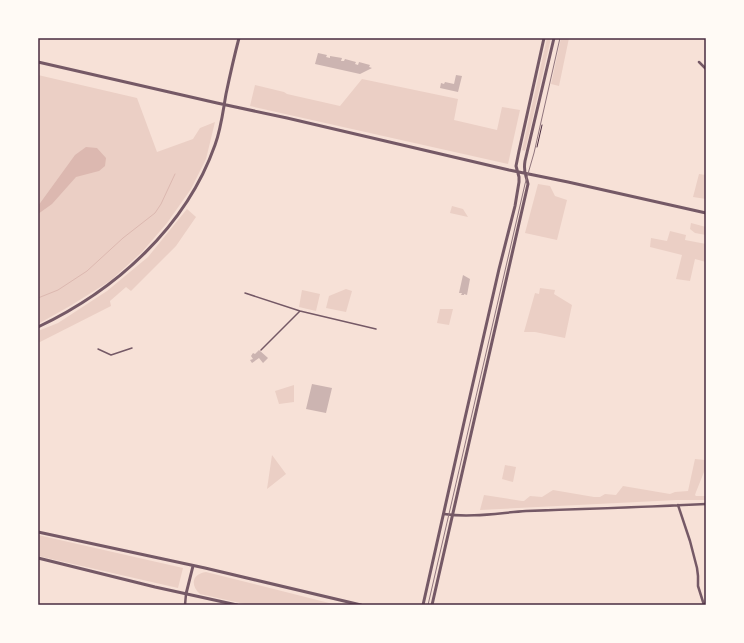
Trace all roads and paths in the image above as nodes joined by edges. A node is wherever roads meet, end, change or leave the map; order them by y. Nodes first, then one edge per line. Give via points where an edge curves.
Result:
1 (239, 38) edge
2 (544, 38) edge
3 (554, 38) edge
4 (38, 62) edge
5 (699, 62) dead end
6 (706, 69) edge
7 (224, 105) junction
8 (542, 125) dead end
9 (537, 147) dead end
10 (517, 172) junction
11 (524, 173) junction
12 (706, 213) edge
13 (244, 293) dead end
14 (300, 311) junction
15 (38, 327) edge
16 (376, 329) dead end
17 (132, 348) dead end
18 (98, 349) dead end
19 (261, 350) dead end
20 (706, 504) edge
21 (678, 505) junction
22 (444, 514) junction
23 (452, 515) junction
24 (38, 532) edge
25 (38, 558) edge
26 (193, 566) junction
27 (186, 594) junction
28 (185, 605) edge
29 (236, 605) edge
30 (361, 605) edge
31 (423, 605) edge
32 (432, 605) edge
33 (704, 605) edge

1 - 7 street
2 - 10 street via 518,151
3 - 11 street
4 - 7 street
5 - 6 street
7 - 10 street
7 - 15 street via 209,162 185,206 165,231 125,272 107,286
8 - 9 path
10 - 11 street
10 - 22 street via 519,182 515,206
11 - 12 street
11 - 23 street via 528,184
13 - 14 street
14 - 16 street
14 - 19 street
17 - 18 street via 111,355
20 - 21 street
21 - 23 street via 478,516
21 - 33 street via 690,541
22 - 23 street
22 - 31 street
23 - 32 street
24 - 26 street
25 - 27 street
26 - 27 street
26 - 30 street
27 - 28 street
27 - 29 street

